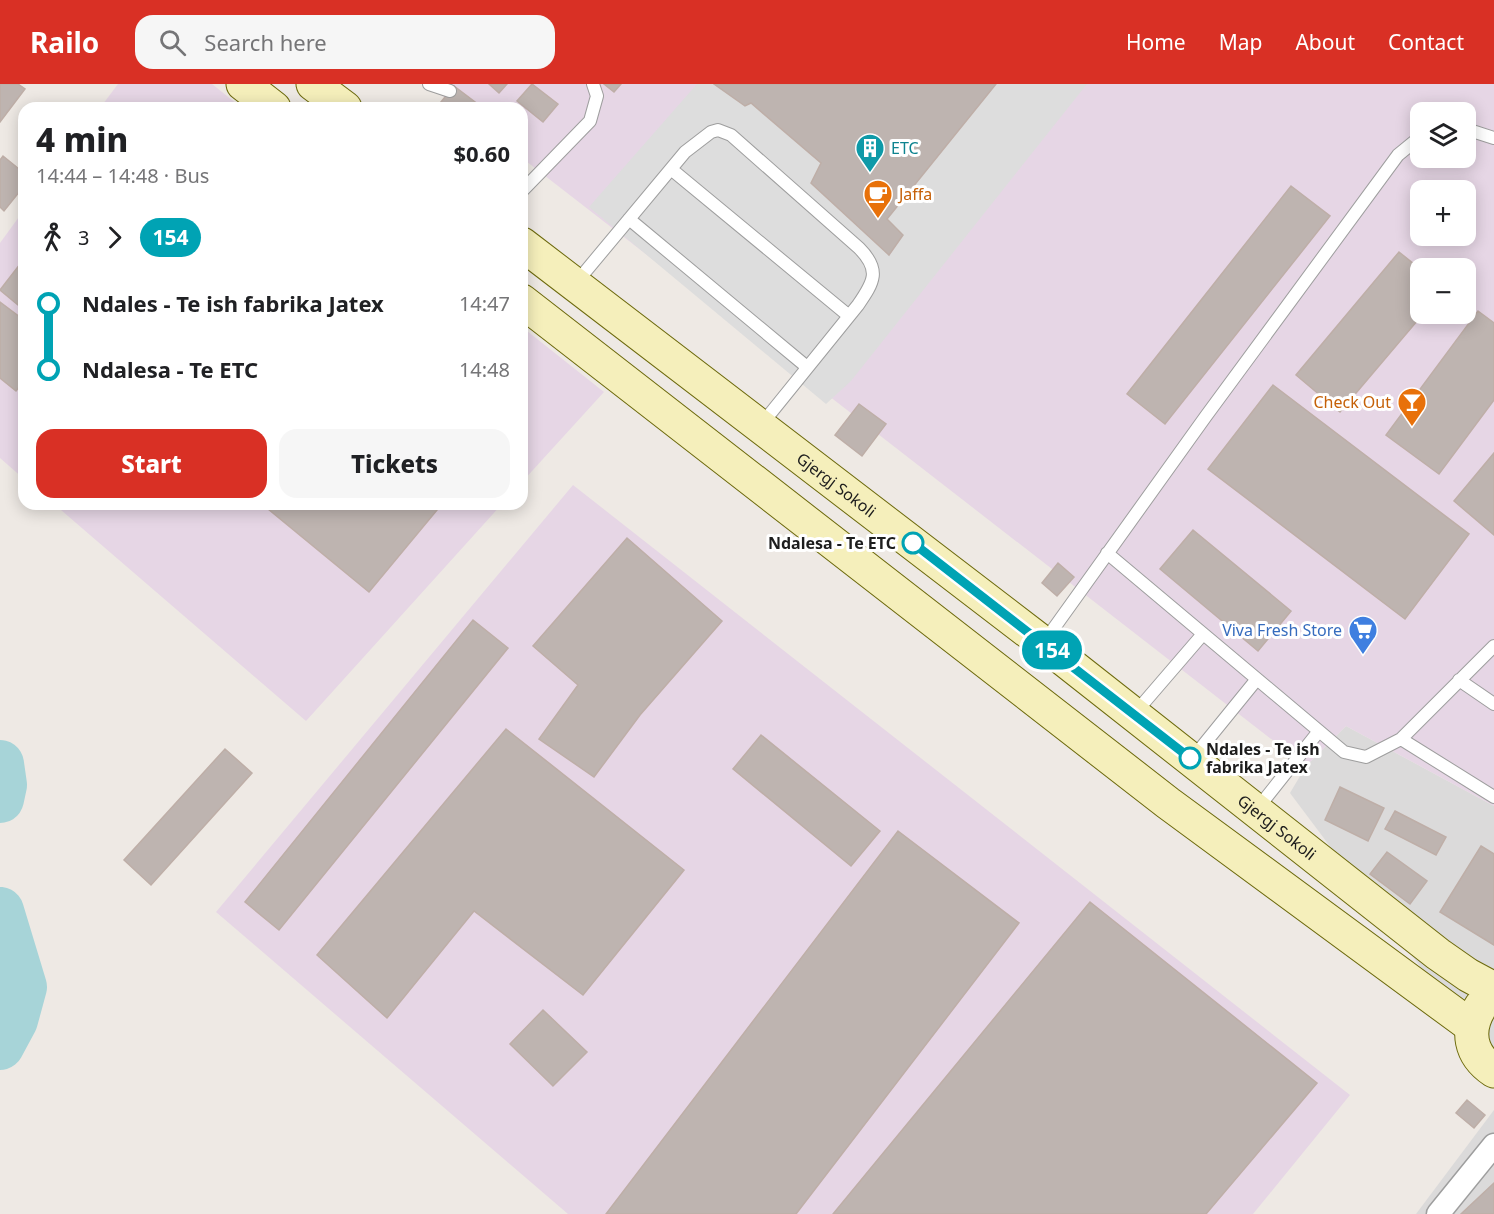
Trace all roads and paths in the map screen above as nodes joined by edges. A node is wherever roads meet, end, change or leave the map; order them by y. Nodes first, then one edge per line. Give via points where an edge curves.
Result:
1 (243, 84) edge
2 (429, 84) edge
3 (593, 84) edge
4 (319, 85) edge
5 (450, 91) dead end
6 (266, 102) edge
7 (338, 102) edge
8 (1476, 132) edge
9 (1494, 138) edge
10 (1410, 145) edge
11 (671, 169) junction
12 (528, 185) edge
13 (629, 219) junction
14 (528, 249) edge
15 (575, 284) junction
16 (528, 306) edge
17 (849, 316) junction
18 (807, 367) junction
19 (760, 426) junction
20 (1107, 553) junction
21 (1203, 634) junction
22 (1043, 643) junction
23 (1494, 646) edge
24 (1257, 679) junction
25 (1459, 680) junction
26 (1494, 704) edge
27 (1134, 714) junction
28 (1319, 731) junction
29 (1401, 739) junction
30 (1192, 759) junction
31 (1494, 798) edge
32 (1256, 810) junction
33 (1494, 989) edge
34 (1494, 997) edge
35 (1471, 1026) junction
36 (1494, 1071) edge
37 (1494, 1145) edge
38 (1438, 1214) edge

1 - 6 main road
2 - 5 lane
3 - 12 lane via 597,96 590,121
4 - 7 main road
8 - 9 lane
10 - 20 lane via 1398,155
11 - 13 lane
11 - 17 lane
11 - 17 lane via 705,134 718,130 731,135 870,259 874,273 870,288
13 - 15 lane
13 - 18 lane
14 - 15 main road, Gjergj Sokoli
15 - 19 main road, Gjergj Sokoli
16 - 35 main road via 1168,803
17 - 18 lane
18 - 19 lane
19 - 22 main road, Gjergj Sokoli
20 - 21 lane
20 - 22 lane
21 - 24 lane
21 - 27 lane
22 - 27 main road, Gjergj Sokoli
23 - 25 lane
24 - 28 lane
24 - 30 lane
25 - 26 lane
25 - 29 lane
27 - 30 main road, Gjergj Sokoli
28 - 29 lane via 1344,752 1366,757
28 - 32 lane
29 - 31 lane
30 - 32 main road, Gjergj Sokoli
32 - 33 main road, Gjergj Sokoli via 1438,954
34 - 35 main road via 1482,1005
35 - 36 main road via 1475,1053
37 - 38 street

